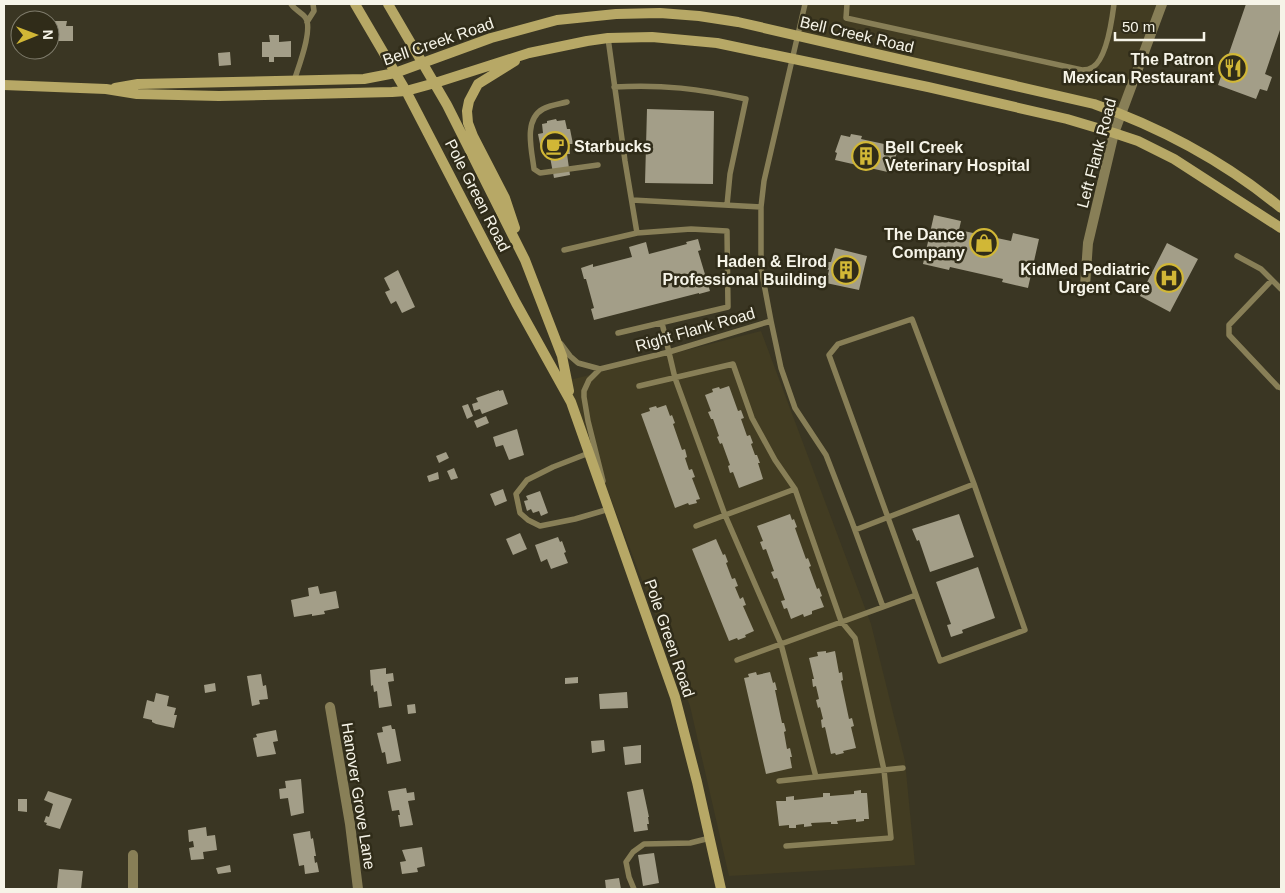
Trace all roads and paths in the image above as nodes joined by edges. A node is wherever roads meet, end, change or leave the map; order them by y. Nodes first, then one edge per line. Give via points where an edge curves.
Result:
1 (291, 4) edge
2 (314, 4) edge
3 (355, 4) edge
4 (388, 4) edge
5 (805, 4) edge
6 (847, 4) edge
7 (1114, 4) edge
8 (1162, 4) edge
9 (307, 22) junction
10 (798, 36) junction
11 (608, 38) junction
12 (529, 53) junction
13 (792, 59) junction
14 (422, 63) junction
15 (395, 73) junction
16 (294, 81) junction
17 (435, 84) junction
18 (4, 85) edge
19 (614, 87) junction
20 (106, 89) junction
21 (406, 91) junction
22 (567, 102) dead end
23 (1120, 114) junction
24 (1114, 133) junction
25 (598, 165) dead end
26 (632, 200) junction
27 (727, 205) junction
28 (761, 206) junction
29 (1281, 208) edge
30 (1281, 228) edge
31 (637, 233) junction
32 (564, 250) dead end
33 (1237, 256) dead end
34 (525, 260) junction
35 (1272, 280) junction
36 (1084, 286) dead end
37 (1281, 289) edge
38 (662, 322) junction
39 (771, 322) junction
40 (618, 333) dead end
41 (554, 336) junction
42 (668, 352) junction
43 (600, 369) junction
44 (675, 378) junction
45 (639, 386) dead end
46 (1281, 388) edge
47 (571, 402) junction
48 (589, 453) junction
49 (974, 484) junction
50 (795, 489) junction
51 (609, 509) junction
52 (725, 515) junction
53 (888, 518) junction
54 (696, 526) dead end
55 (855, 530) junction
56 (916, 595) junction
57 (883, 608) junction
58 (841, 622) junction
59 (782, 644) junction
60 (737, 660) dead end
61 (330, 707) dead end
62 (903, 768) dead end
63 (884, 770) junction
64 (816, 777) junction
65 (778, 780) dead end
66 (710, 838) junction
67 (786, 846) dead end
68 (133, 855) dead end
69 (133, 889) edge
70 (358, 889) edge
71 (634, 889) edge
72 (720, 889) edge

1 - 9 lane
2 - 9 lane via 314,11
3 - 15 street, Pole Green Road
4 - 14 street, Pole Green Road
5 - 10 lane, Right Flank Road
6 - 7 lane via 846,18 1082,70 1092,68 1100,60 1111,29
8 - 23 street, Left Flank Road
9 - 16 lane via 307,37
10 - 13 lane, Right Flank Road
10 - 14 street, Bell Creek Road via 699,16 616,14 558,20 529,27
10 - 23 street, Bell Creek Road via 1078,100
11 - 12 street, Bell Creek Road
11 - 13 street, Bell Creek Road via 695,40
11 - 19 lane
12 - 17 street, Bell Creek Road
12 - 34 street via 478,84 467,111 468,123 505,198
13 - 24 street, Bell Creek Road via 865,73
13 - 28 lane, Right Flank Road
14 - 15 street, Bell Creek Road
14 - 17 street, Pole Green Road
15 - 16 street, Bell Creek Road via 364,79
15 - 21 street, Pole Green Road
16 - 20 street, Bell Creek Road via 138,84
17 - 21 street, Bell Creek Road
17 - 34 street, Pole Green Road
18 - 20 street, Bell Creek Road
19 - 26 lane
19 - 27 lane via 682,87 746,99 730,174
20 - 21 street, Bell Creek Road via 137,94 219,96
21 - 47 street, Pole Green Road
22 - 25 lane via 542,110 532,122 530,137 534,169 540,173
23 - 24 street, Left Flank Road
23 - 29 street, Bell Creek Road via 1208,156
24 - 30 street, Bell Creek Road via 1174,159
24 - 36 street, Left Flank Road via 1088,243
26 - 27 lane
26 - 31 lane
27 - 28 lane
28 - 39 lane, Right Flank Road via 761,268
31 - 32 lane
31 - 38 lane via 727,230 728,307
33 - 35 lane
34 - 41 street, Pole Green Road
35 - 37 lane
35 - 46 lane via 1229,324 1229,334
38 - 40 lane
38 - 42 lane
39 - 42 lane, Right Flank Road
39 - 55 lane via 781,368 795,408 826,455
41 - 43 lane via 578,363
41 - 47 street, Pole Green Road via 562,356
42 - 43 lane, Right Flank Road
42 - 44 lane
43 - 51 lane via 588,380 584,397
44 - 45 lane
44 - 50 lane via 733,364 752,418
44 - 52 lane
47 - 48 street, Pole Green Road
48 - 51 street, Pole Green Road
48 - 51 lane via 527,480 516,494 520,513 540,526
49 - 53 lane
49 - 53 lane via 912,318 838,344 830,355
49 - 56 lane via 1025,630 940,661
50 - 52 lane
50 - 58 lane
51 - 66 street, Pole Green Road via 675,697
52 - 54 lane
52 - 59 lane
53 - 55 lane
53 - 56 lane
55 - 57 lane
56 - 57 lane
57 - 58 lane
58 - 59 lane
58 - 63 lane via 855,638
59 - 60 lane
59 - 64 lane
61 - 70 street, Hanover Grove Lane
62 - 63 lane
63 - 64 lane
63 - 67 lane via 891,838
64 - 65 lane
66 - 71 lane via 690,843 644,844 626,862
66 - 72 street, Pole Green Road
68 - 69 street

